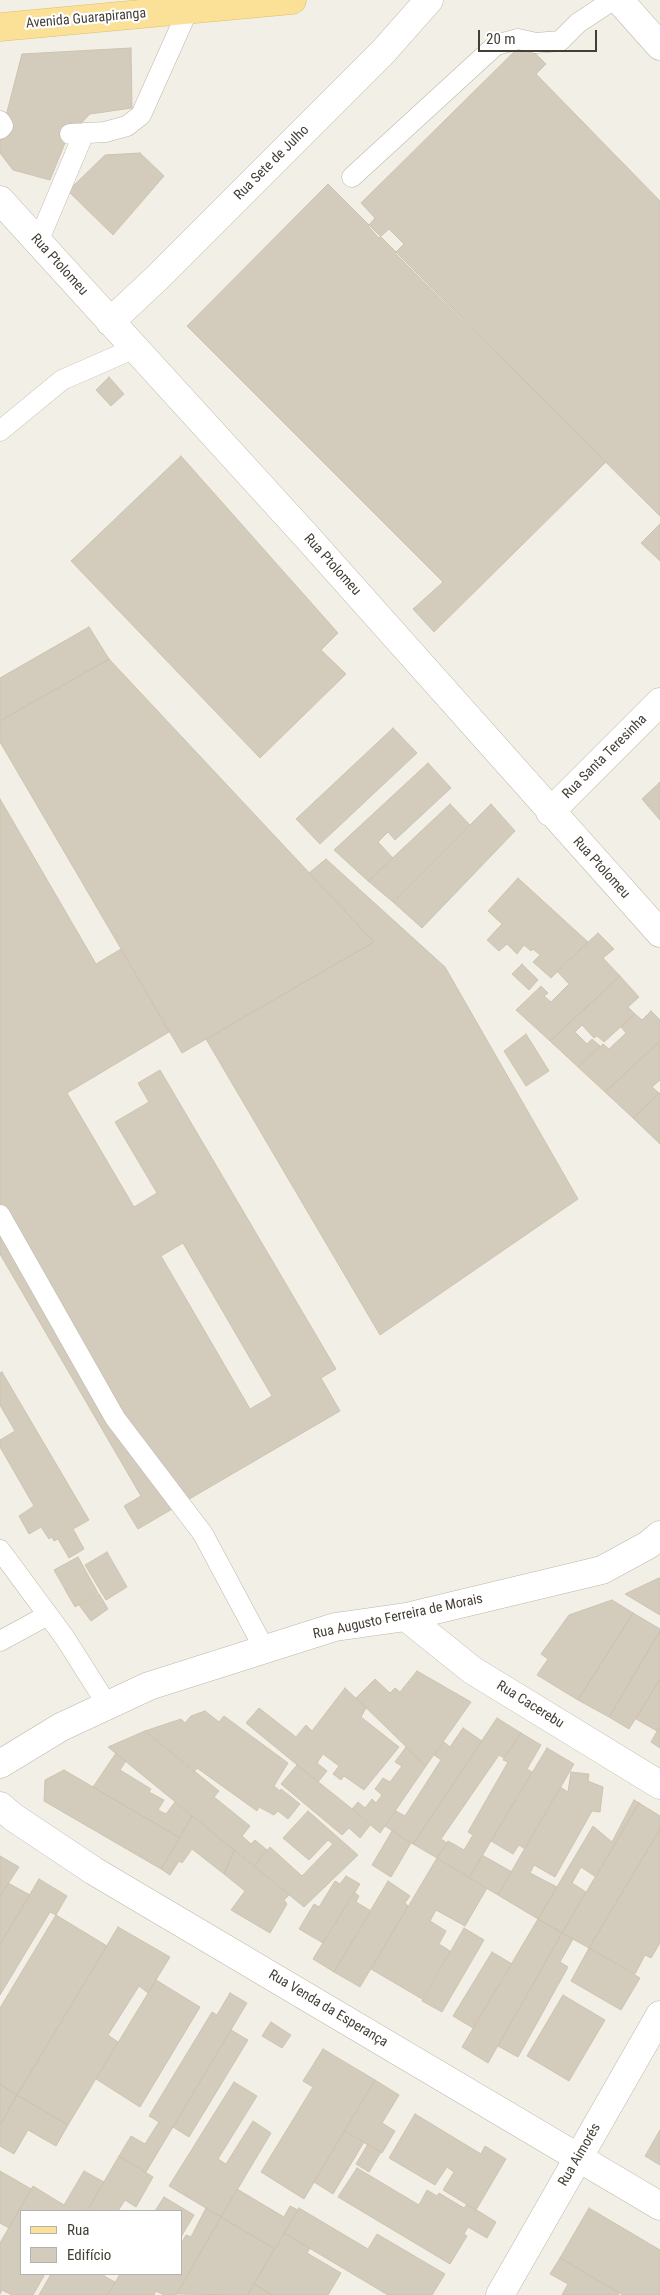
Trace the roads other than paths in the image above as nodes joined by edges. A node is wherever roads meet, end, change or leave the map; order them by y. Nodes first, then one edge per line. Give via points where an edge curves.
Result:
1 (292, 0) edge
2 (429, 0) edge
3 (613, 0) edge
4 (619, 0) edge
5 (188, 10) junction
6 (0, 27) edge
7 (660, 46) edge
8 (352, 176) dead end
9 (0, 200) edge
10 (38, 242) junction
11 (110, 322) junction
12 (134, 349) junction
13 (0, 431) edge
14 (660, 702) edge
15 (550, 812) junction
16 (660, 933) edge
17 (0, 1215) edge
18 (660, 1535) edge
19 (0, 1550) edge
20 (48, 1614) junction
21 (406, 1617) junction
22 (0, 1641) edge
23 (265, 1650) junction
24 (108, 1706) junction
25 (0, 1764) edge
26 (660, 1784) edge
27 (0, 1806) edge
28 (660, 2015) edge
29 (580, 2158) junction
30 (660, 2206) edge
31 (500, 2295) edge

1 - 5 main road, Avenida Guarapiranga
2 - 11 street, Rua Sete de Julho via 383,52
3 - 8 lane via 578,23 560,41 518,39 496,44
4 - 7 street
5 - 6 main road, Avenida Guarapiranga
5 - 10 lane via 141,115 127,126 105,132 77,133
9 - 10 street, Rua Ptolomeu
10 - 11 street, Rua Ptolomeu
11 - 12 street, Rua Ptolomeu
12 - 13 lane via 62,380
12 - 15 street, Rua Ptolomeu via 308,538
14 - 15 street, Rua Santa Teresinha
15 - 16 street, Rua Ptolomeu
17 - 23 lane via 115,1418 203,1534
18 - 21 street, Rua Augusto Ferreira de Morais via 602,1570
19 - 20 lane
20 - 22 lane
20 - 24 lane
21 - 23 street, Rua Augusto Ferreira de Morais via 335,1627
21 - 26 street, Rua Cacerebu via 472,1670
23 - 24 street, Rua Augusto Ferreira de Morais via 149,1686
24 - 25 street, Rua Augusto Ferreira de Morais via 61,1727
27 - 29 street, Rua Venda da Esperança via 94,1871
28 - 29 street, Rua Aimorés
29 - 30 street, Rua Venda da Esperança
29 - 31 street, Rua Aimorés

